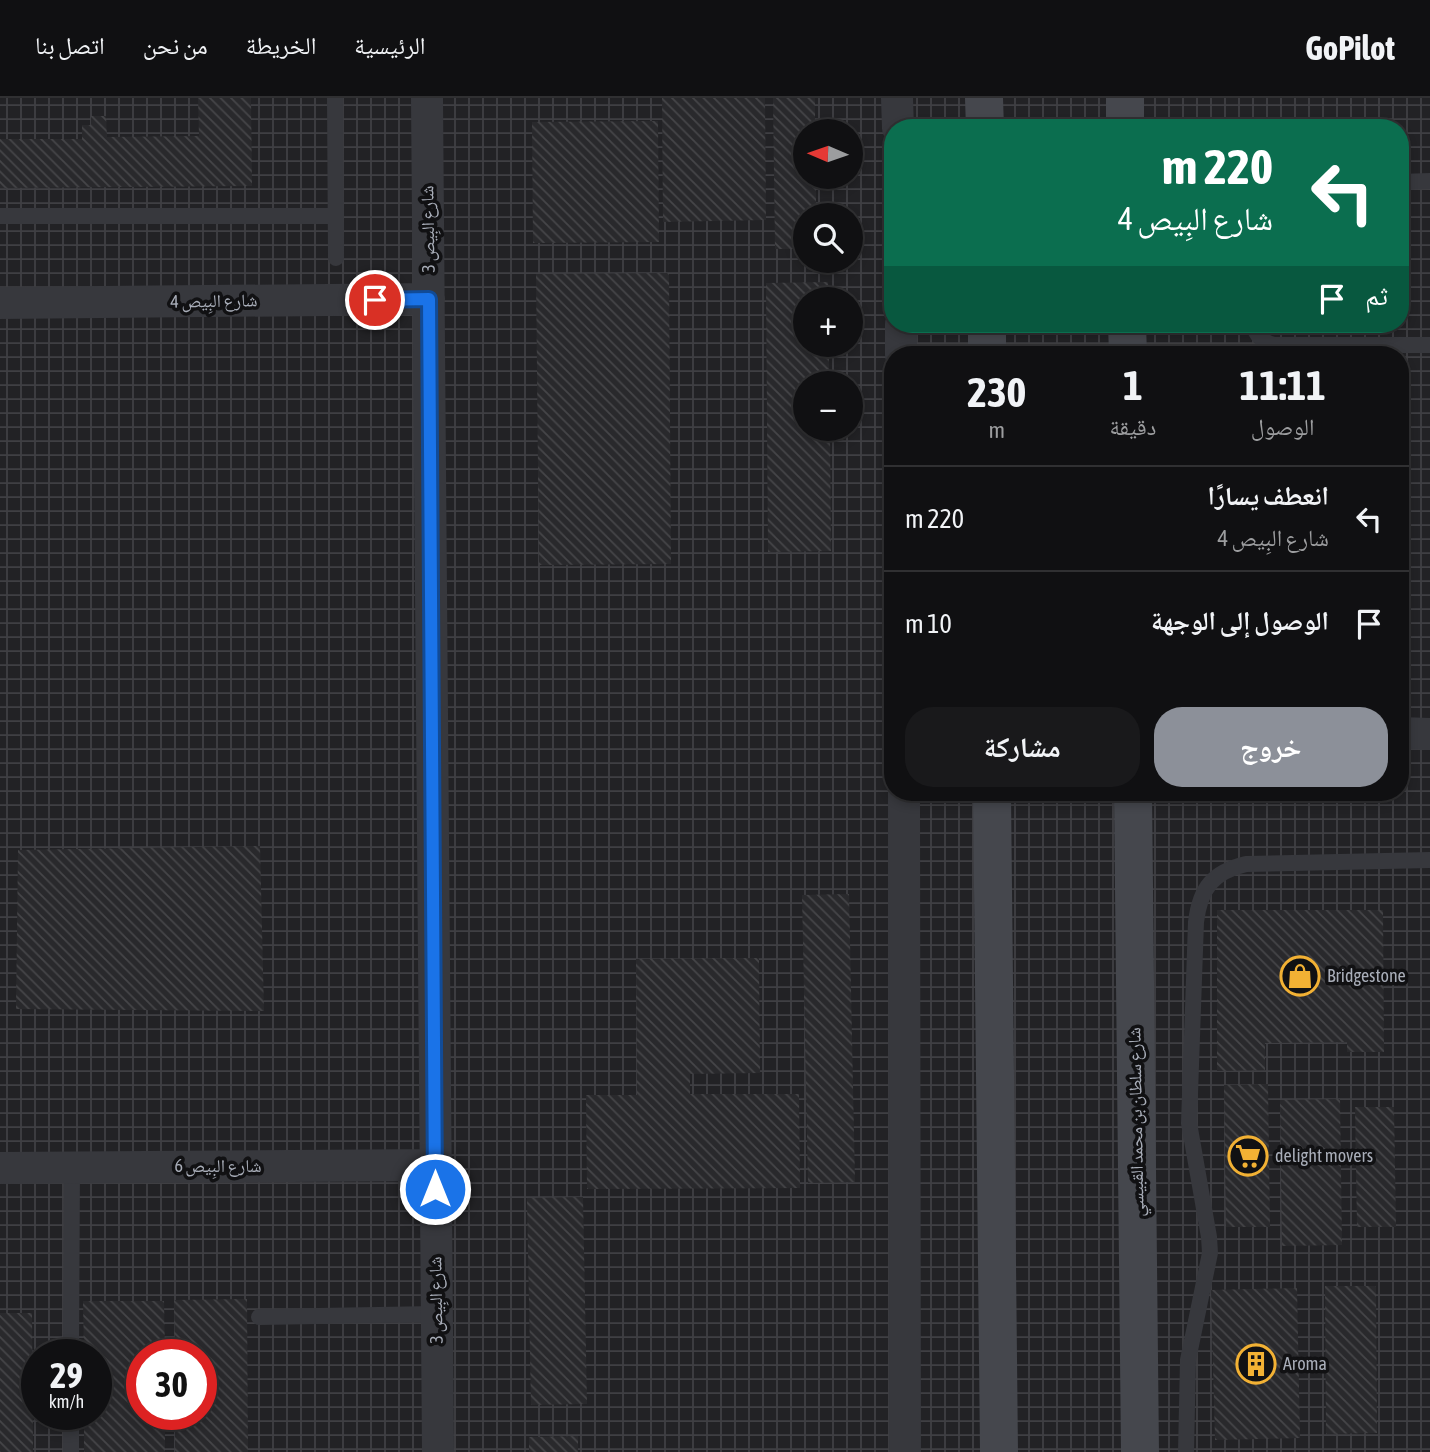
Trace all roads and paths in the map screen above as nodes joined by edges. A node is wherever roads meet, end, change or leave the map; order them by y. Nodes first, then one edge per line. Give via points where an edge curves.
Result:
1 (335, 98) edge
2 (427, 98) edge
3 (897, 98) edge
4 (984, 98) edge
5 (1125, 98) edge
6 (898, 119) edge
7 (985, 119) edge
8 (1125, 119) edge
9 (1430, 181) edge
10 (1409, 182) edge
11 (0, 216) edge
12 (336, 216) junction
13 (336, 258) dead end
14 (429, 299) junction
15 (0, 303) edge
16 (1257, 333) edge
17 (1430, 345) edge
18 (1409, 733) edge
19 (1430, 734) edge
20 (904, 801) edge
21 (992, 801) edge
22 (1133, 801) edge
23 (1430, 860) edge
24 (435, 1165) junction
25 (0, 1168) edge
26 (72, 1168) junction
27 (436, 1314) junction
28 (259, 1317) dead end
29 (71, 1339) edge
30 (71, 1430) edge
31 (71, 1452) edge
32 (438, 1452) edge
33 (905, 1452) edge
34 (999, 1452) edge
35 (1140, 1452) edge
36 (1186, 1452) edge

1 - 12 lane
2 - 14 street, شارع البِيص 3
3 - 6 street
4 - 7 main road
5 - 8 main road
9 - 10 lane
11 - 12 lane
12 - 13 lane
14 - 15 street, شارع البِيص 4
14 - 24 street, شارع البِيص 3
16 - 17 lane via 1274,345
18 - 19 street
20 - 33 street
21 - 34 main road
22 - 35 main road, شارع سلطان بن محمد القبيسي
23 - 36 lane via 1246,864 1216,877 1198,905 1189,1101 1210,1252 1188,1360
24 - 26 street, شارع البِيص 6
24 - 27 street, شارع البِيص 3
25 - 26 street, شارع البِيص 6
26 - 29 lane
27 - 28 lane
27 - 32 street, شارع البِيص 3
30 - 31 lane

